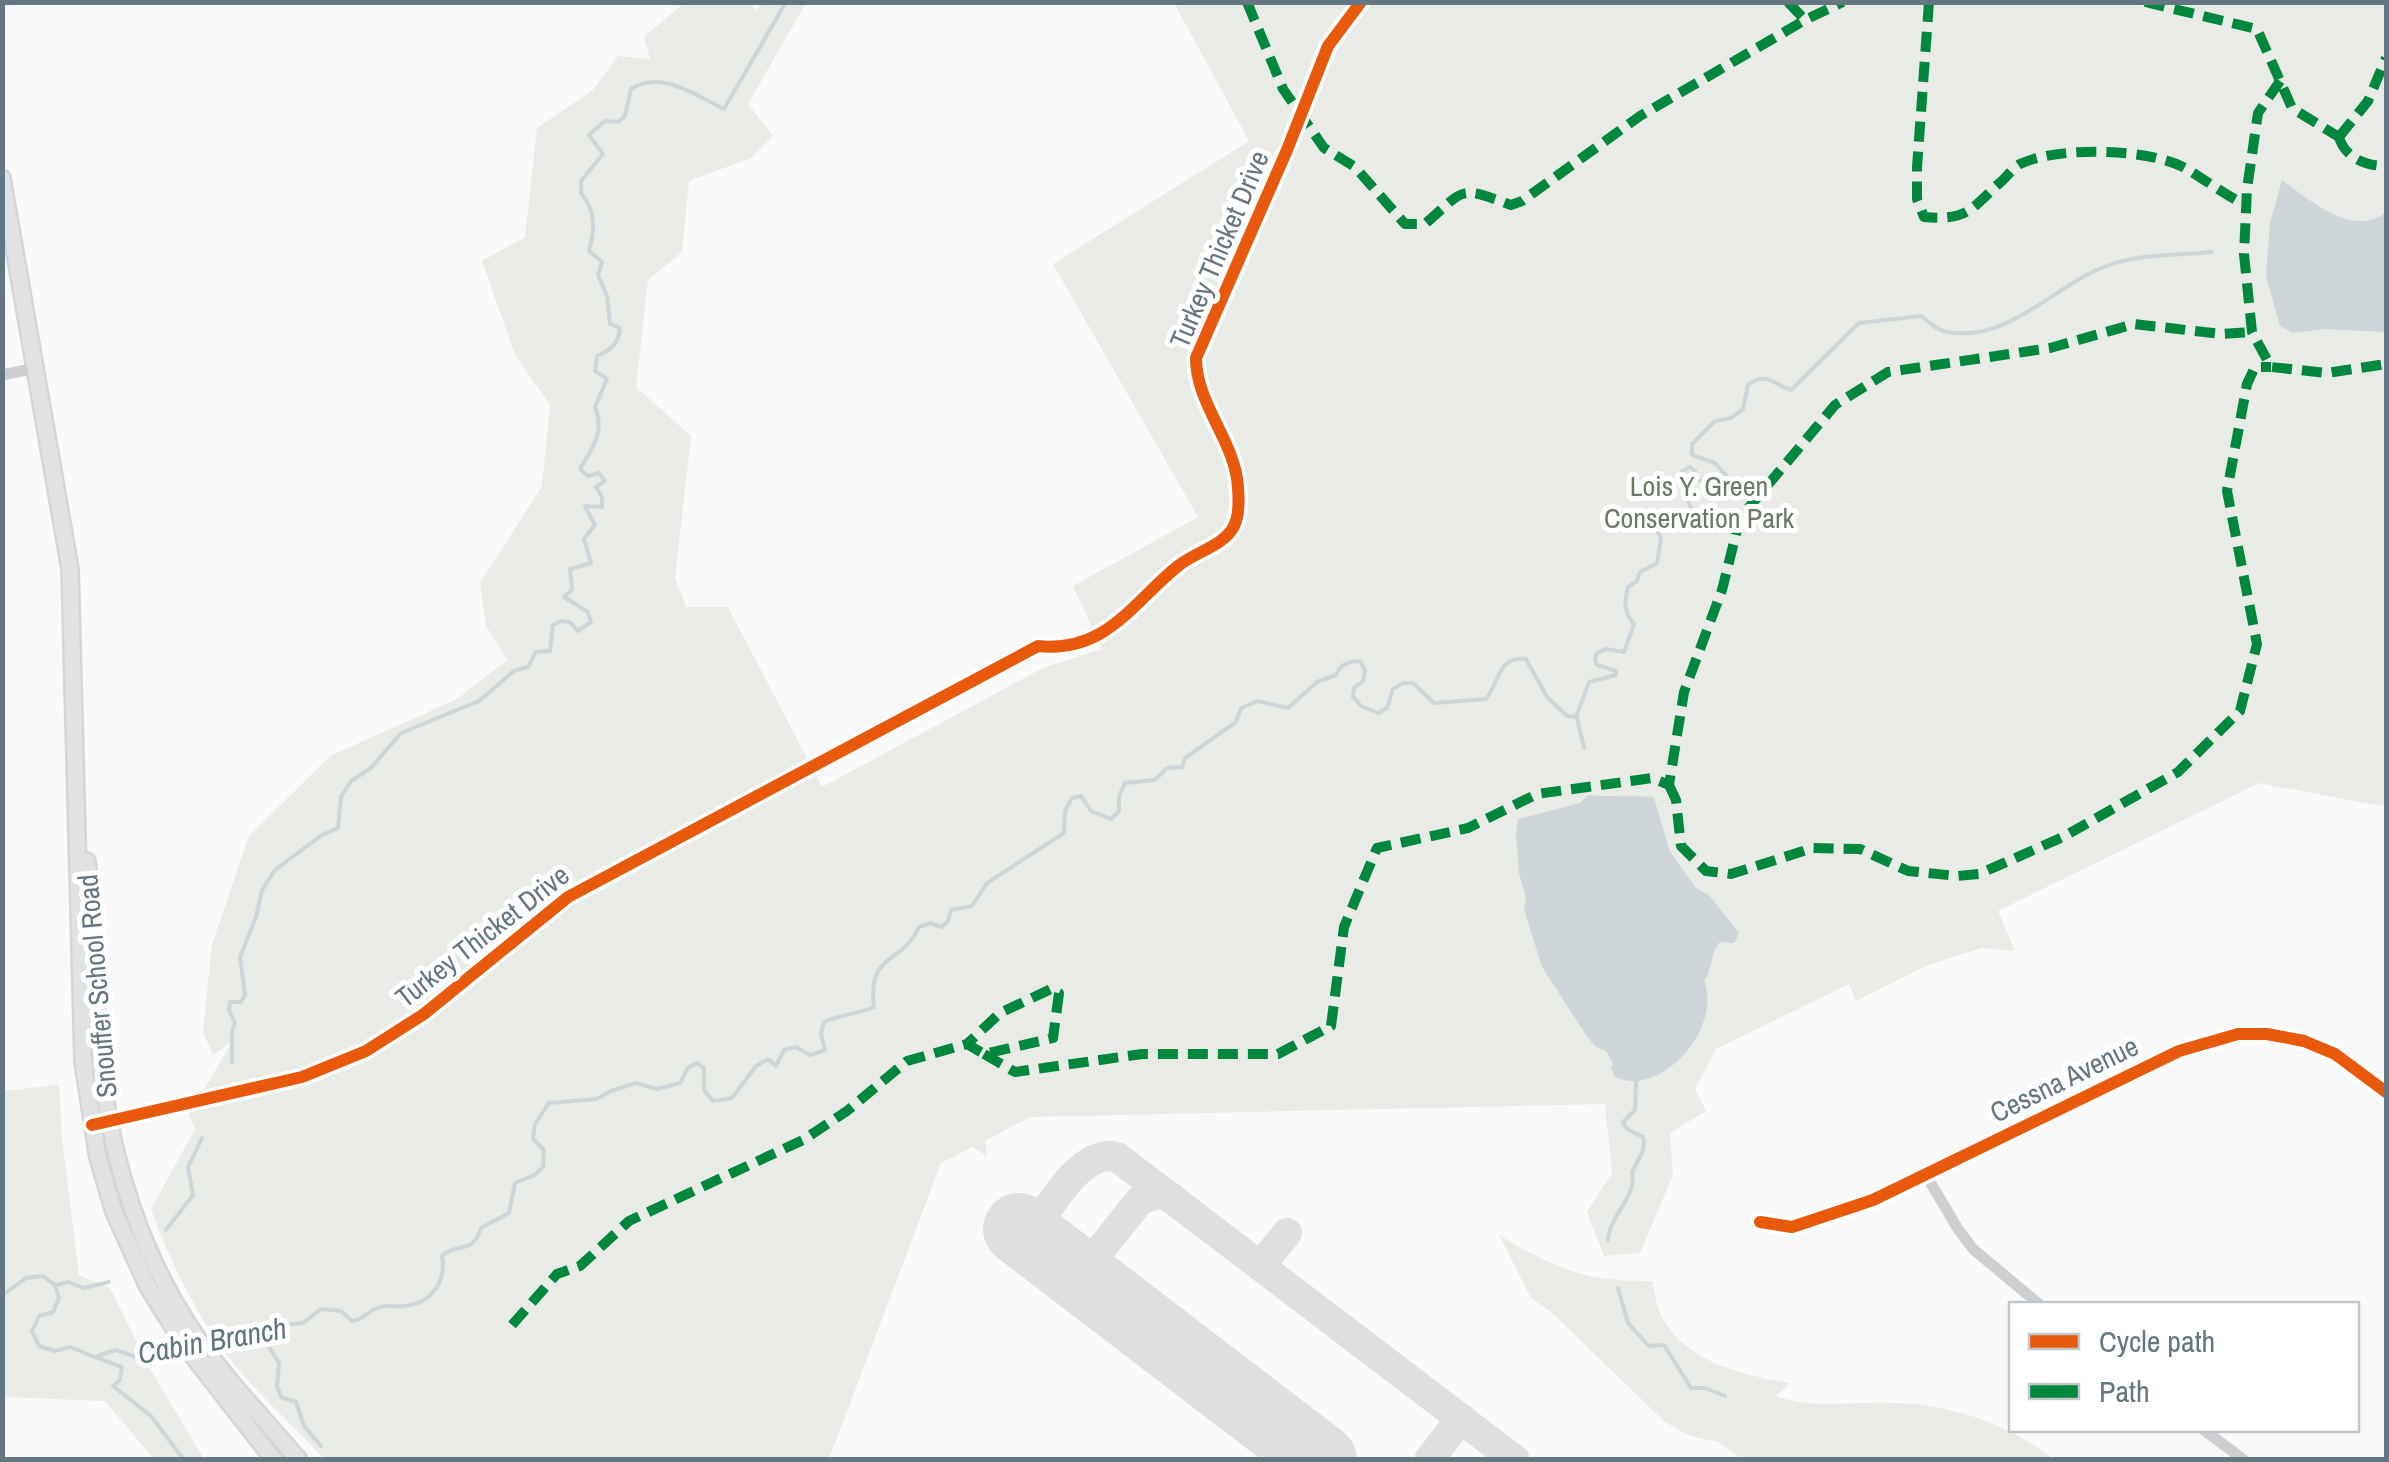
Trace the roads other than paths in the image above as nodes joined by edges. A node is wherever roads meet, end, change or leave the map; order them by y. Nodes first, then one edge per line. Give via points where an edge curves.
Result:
1 (1361, 2) edge
2 (2, 178) edge
3 (36, 368) junction
4 (2, 375) edge
5 (76, 757) junction
6 (2386, 1091) edge
7 (109, 1121) junction
8 (92, 1126) junction
9 (1926, 1174) junction
10 (1760, 1222) dead end
11 (2037, 1302) edge
12 (2207, 1432) edge
13 (274, 1460) edge
14 (299, 1460) edge
15 (2244, 1460) edge

1 - 7 street, Turkey Thicket Drive via 1328,46 1196,358 1196,376 1235,465 1234,528 1220,542 1181,563 1097,636 1065,648 1038,646 568,897 424,1014 366,1051 302,1077
2 - 3 main road, Snouffer School Road
3 - 4 street
3 - 5 main road, Snouffer School Road via 70,569
5 - 7 main road, Snouffer School Road
5 - 8 main road, Snouffer School Road via 82,1022
6 - 9 street, Cessna Avenue via 2304,1041 2238,1034 2179,1051
7 - 8 street, Turkey Thicket Drive
7 - 14 main road, Snouffer School Road via 147,1246 189,1326
8 - 13 main road, Snouffer School Road via 124,1238 172,1326
9 - 10 street, Cessna Avenue via 1825,1218 1792,1227
9 - 11 street via 1973,1249
12 - 15 street

